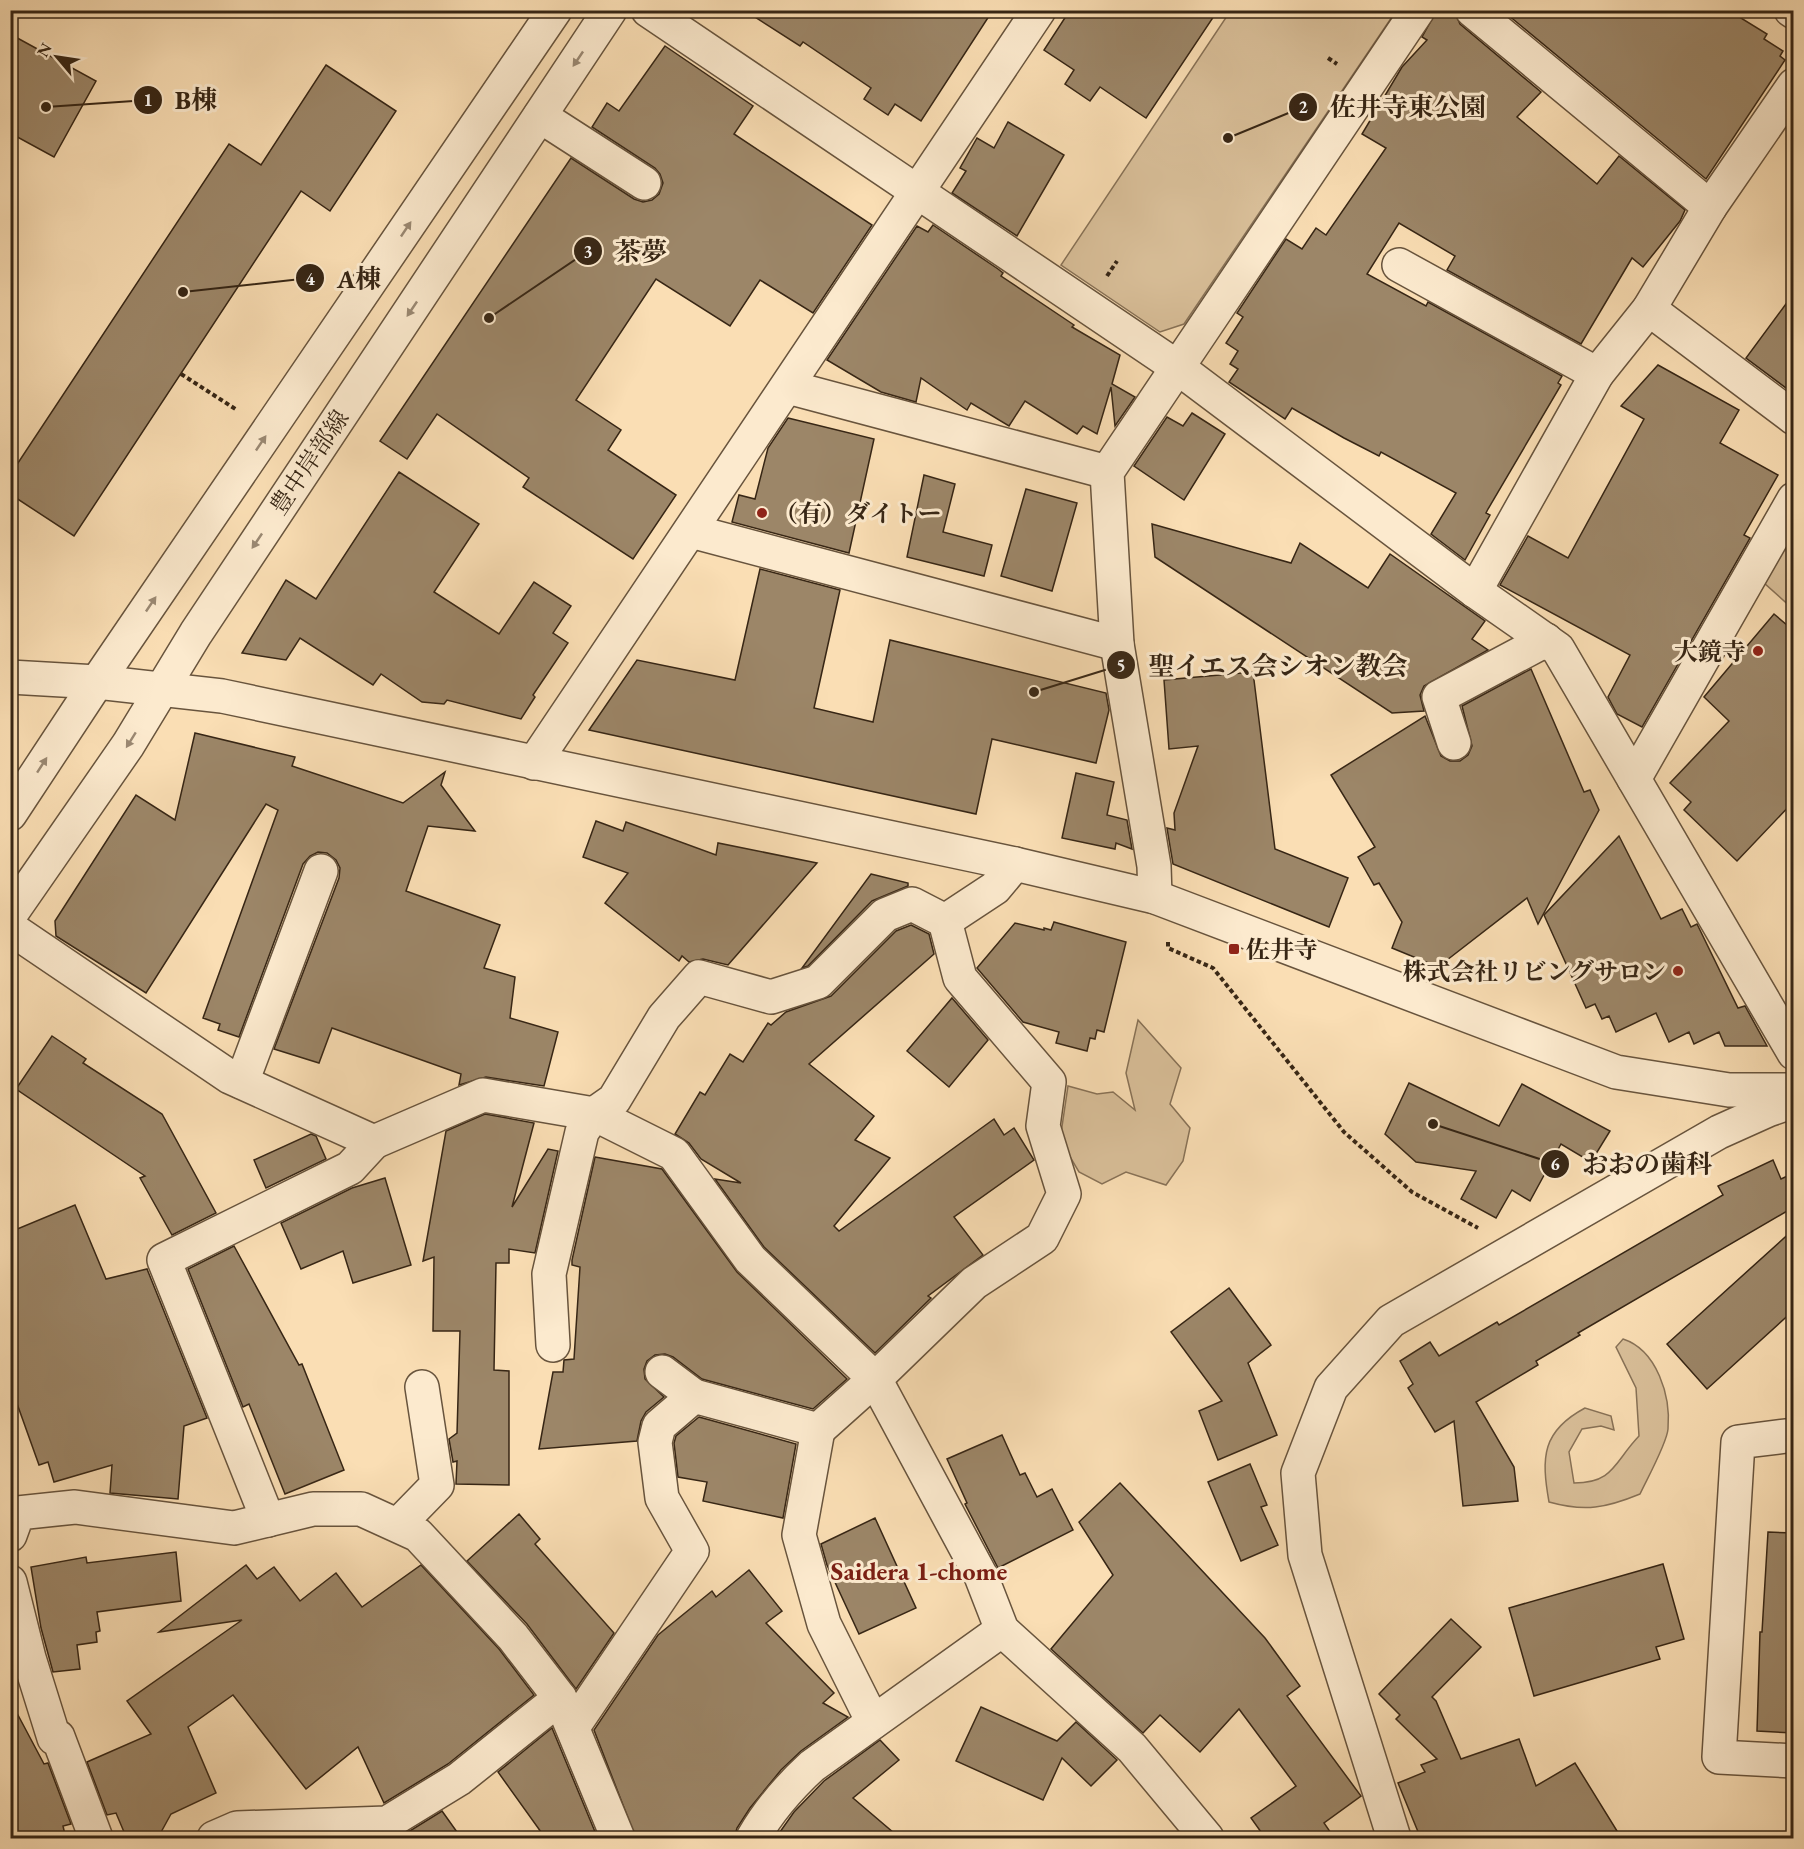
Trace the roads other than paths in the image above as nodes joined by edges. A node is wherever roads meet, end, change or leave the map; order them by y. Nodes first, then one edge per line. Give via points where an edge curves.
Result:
1 (555, 10) edge
2 (610, 10) edge
3 (648, 10) edge
4 (1039, 10) edge
5 (1418, 10) edge
6 (1472, 10) edge
7 (1794, 85) edge
8 (540, 116) junction
9 (644, 183) dead end
10 (916, 191) junction
11 (1710, 207) junction
12 (1399, 265) dead end
13 (1649, 309) junction
14 (1177, 367) junction
15 (1597, 374) junction
16 (788, 387) junction
17 (1794, 418) edge
18 (1107, 472) junction
19 (1794, 499) edge
20 (690, 531) junction
21 (1475, 591) junction
22 (1546, 640) junction
23 (1118, 644) junction
24 (10, 677) edge
25 (97, 682) junction
26 (161, 690) junction
27 (1454, 743) dead end
28 (534, 763) junction
29 (1634, 778) junction
30 (10, 814) edge
31 (1015, 864) junction
32 (321, 871) dead end
33 (1155, 897) junction
34 (10, 915) edge
35 (945, 921) junction
36 (10, 928) edge
37 (1794, 1053) edge
38 (242, 1082) junction
39 (1794, 1090) edge
40 (1794, 1101) edge
41 (594, 1114) junction
42 (374, 1142) junction
43 (553, 1345) dead end
44 (662, 1372) dead end
45 (875, 1379) junction
46 (422, 1387) dead end
47 (694, 1396) junction
48 (818, 1430) junction
49 (1794, 1435) edge
50 (12, 1514) edge
51 (268, 1520) junction
52 (398, 1525) junction
53 (10, 1582) edge
54 (1002, 1630) junction
55 (566, 1712) junction
56 (873, 1722) junction
57 (1794, 1761) edge
58 (1205, 1838) edge
59 (96, 1839) edge
60 (214, 1839) edge
61 (618, 1839) edge
62 (753, 1839) edge
63 (1394, 1839) edge

25 -> 1 street, 豊中岸部線
2 -> 8 street, 豊中岸部線
3 - 10 street
4 - 10 street
5 - 14 street
6 - 11 street
7 - 11 street
8 - 9 street
8 -> 26 street, 豊中岸部線
10 - 14 street
10 - 16 street
11 - 13 street
12 - 15 street
13 - 15 street
13 - 17 street
14 - 18 street
14 - 21 street
15 - 21 street
16 - 18 street
16 - 20 street
18 - 23 street
19 - 29 street
20 - 23 street
20 - 28 street
21 - 22 street
22 - 27 street via 1439,696
22 - 29 street via 1558,649
23 - 33 street via 1154,866
24 - 25 street
25 - 26 street
30 -> 25 street, 豊中岸部線
26 - 28 street via 222,696
26 -> 34 street, 豊中岸部線 via 128,745
28 - 31 street
29 - 37 street
31 - 33 street
31 - 35 street via 995,888
32 - 38 street
33 - 39 street via 1616,1071 1729,1090
35 - 41 street via 912,904 885,915 818,982 771,997 699,977 663,1017 614,1100
35 - 45 street via 960,978 1049,1082 1043,1126 1064,1194 1042,1238 974,1283
36 - 38 street
38 - 42 street
40 - 63 street via 1719,1132 1391,1321 1331,1388 1298,1473 1305,1555
41 - 42 street via 483,1095
41 - 43 street via 582,1132 549,1274
41 - 45 street via 674,1154 750,1259
42 - 51 street via 350,1168 164,1260
44 - 47 street
45 - 48 street
45 - 54 street via 981,1576
46 - 52 street via 437,1485
47 - 48 street
47 - 55 street via 658,1426 655,1442 662,1498 692,1551
48 - 56 street via 799,1535 824,1624
49 - 57 street via 1738,1442 1719,1756
50 - 51 street via 75,1507 234,1528
51 - 52 street via 313,1509 361,1509
52 - 55 street via 418,1535 513,1637
53 - 59 street via 54,1738 58,1737
54 - 56 street
54 - 58 street via 1132,1748
55 - 60 street via 387,1823 237,1828
55 - 61 street
56 - 62 street via 790,1787

